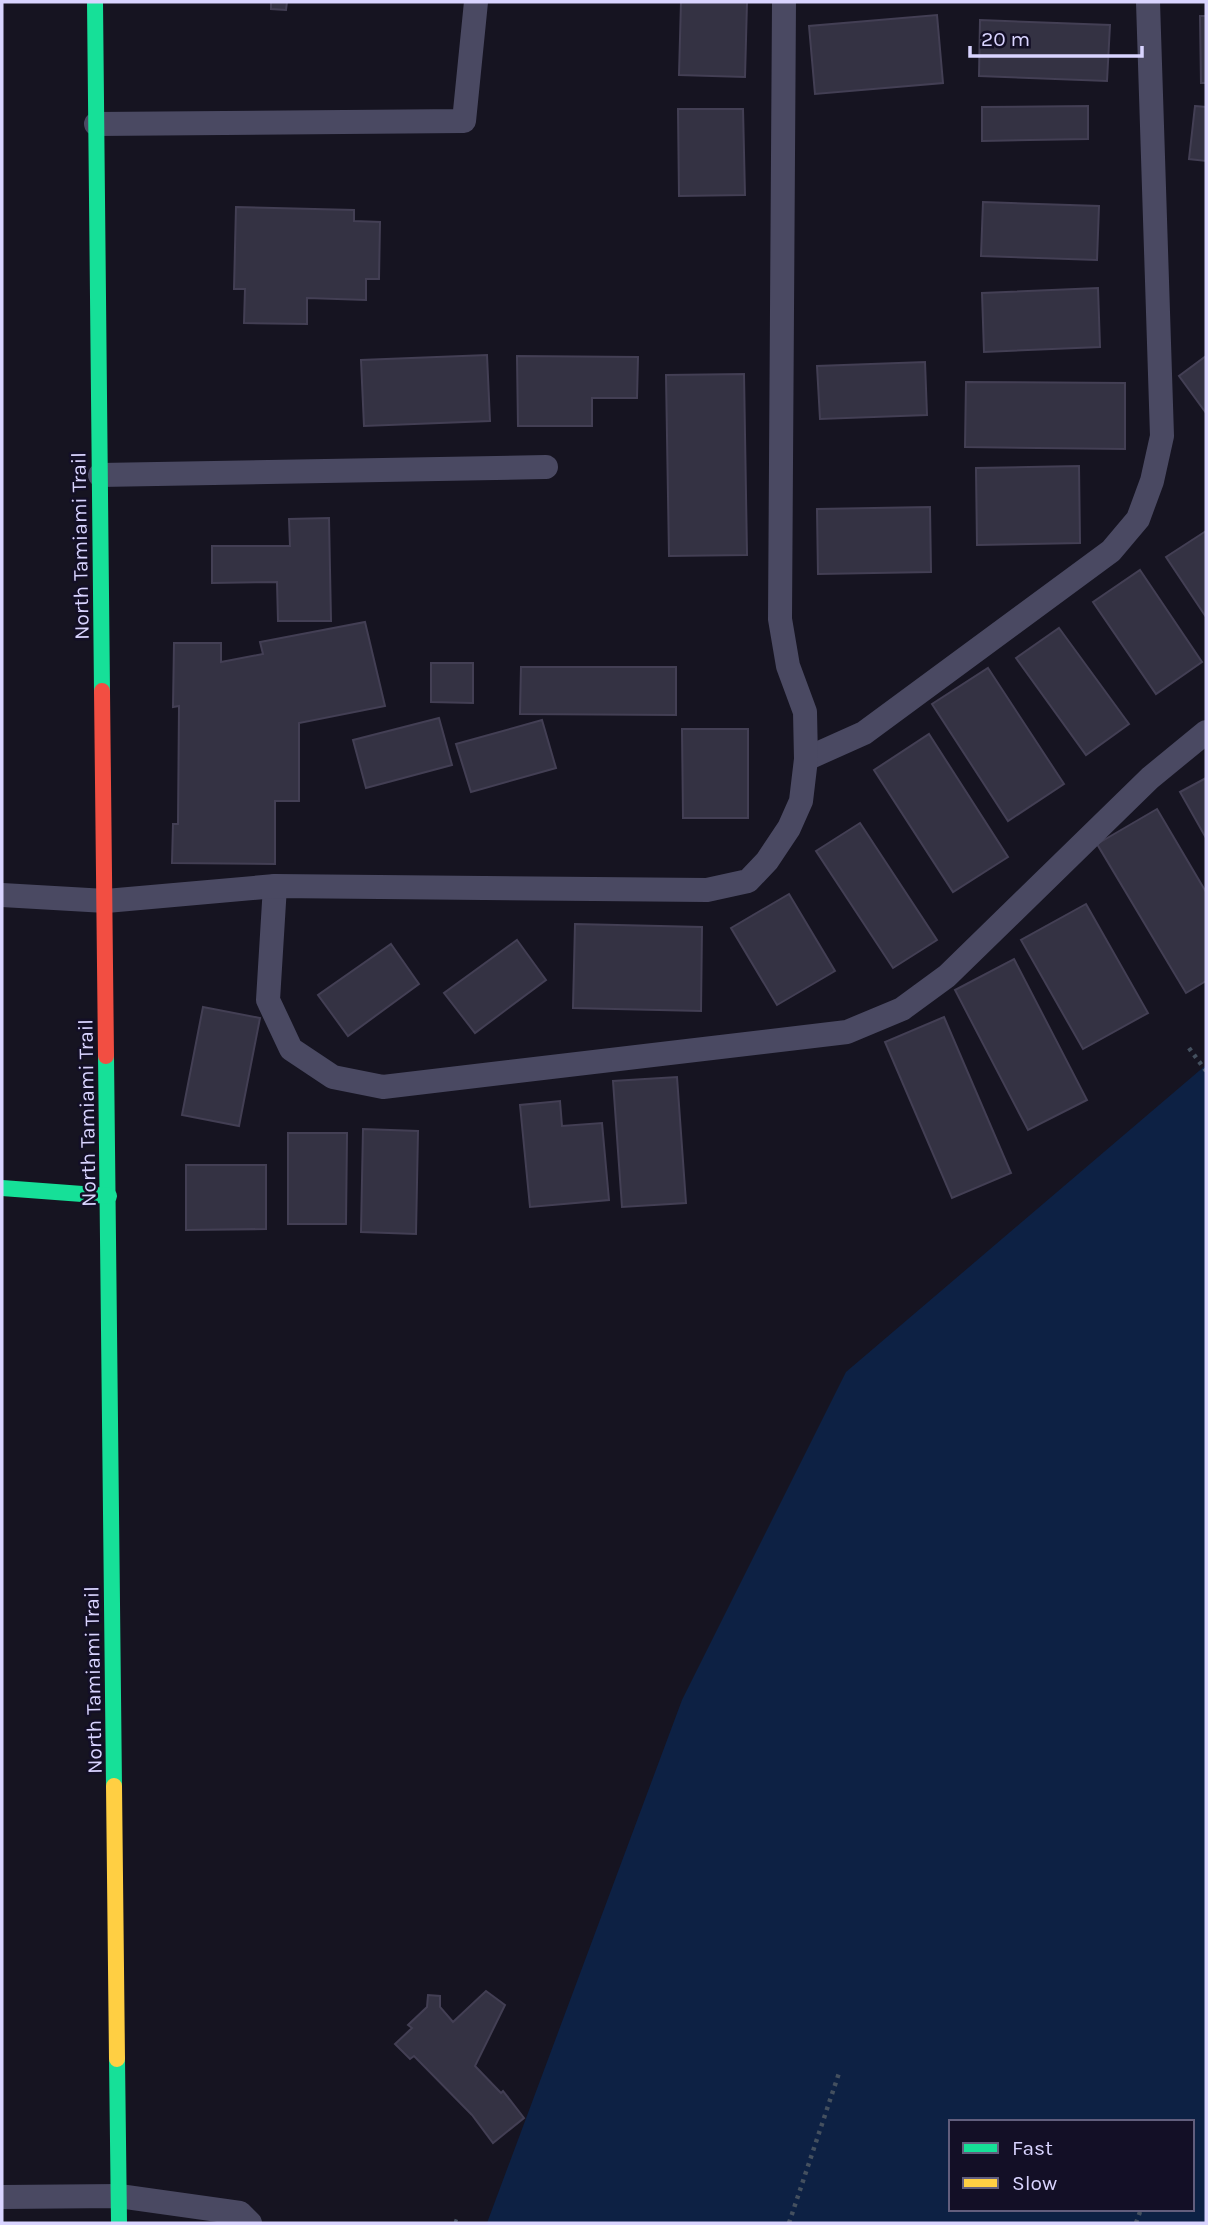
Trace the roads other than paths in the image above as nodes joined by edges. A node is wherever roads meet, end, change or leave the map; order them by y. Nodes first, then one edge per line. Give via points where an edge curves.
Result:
1 (94, 2) edge
2 (476, 2) edge
3 (784, 2) edge
4 (1148, 2) edge
5 (96, 124) junction
6 (546, 467) dead end
7 (100, 475) junction
8 (1206, 732) edge
9 (806, 759) junction
10 (275, 886) junction
11 (2, 895) edge
12 (106, 901) junction
13 (2, 1188) edge
14 (109, 1196) junction
15 (119, 2196) junction
16 (2, 2197) edge
17 (119, 2223) edge
18 (250, 2223) edge

1 - 5 main road, North Tamiami Trail
2 - 5 lane via 464,121
3 - 9 lane via 780,619 788,666 805,712
4 - 9 lane via 1162,436 1138,519 1111,551 864,733
5 - 7 main road, North Tamiami Trail
6 - 7 lane
7 - 12 main road, North Tamiami Trail
8 - 10 lane via 1150,778 947,976 902,1009 847,1032 383,1087 333,1077 291,1049 268,1000
9 - 10 lane via 801,801 789,828 748,881 707,890
10 - 12 lane
11 - 12 lane
12 - 14 main road, North Tamiami Trail
13 - 14 main road
14 - 15 main road, North Tamiami Trail
15 - 16 lane
15 - 17 main road, North Tamiami Trail
15 - 18 lane via 240,2213

